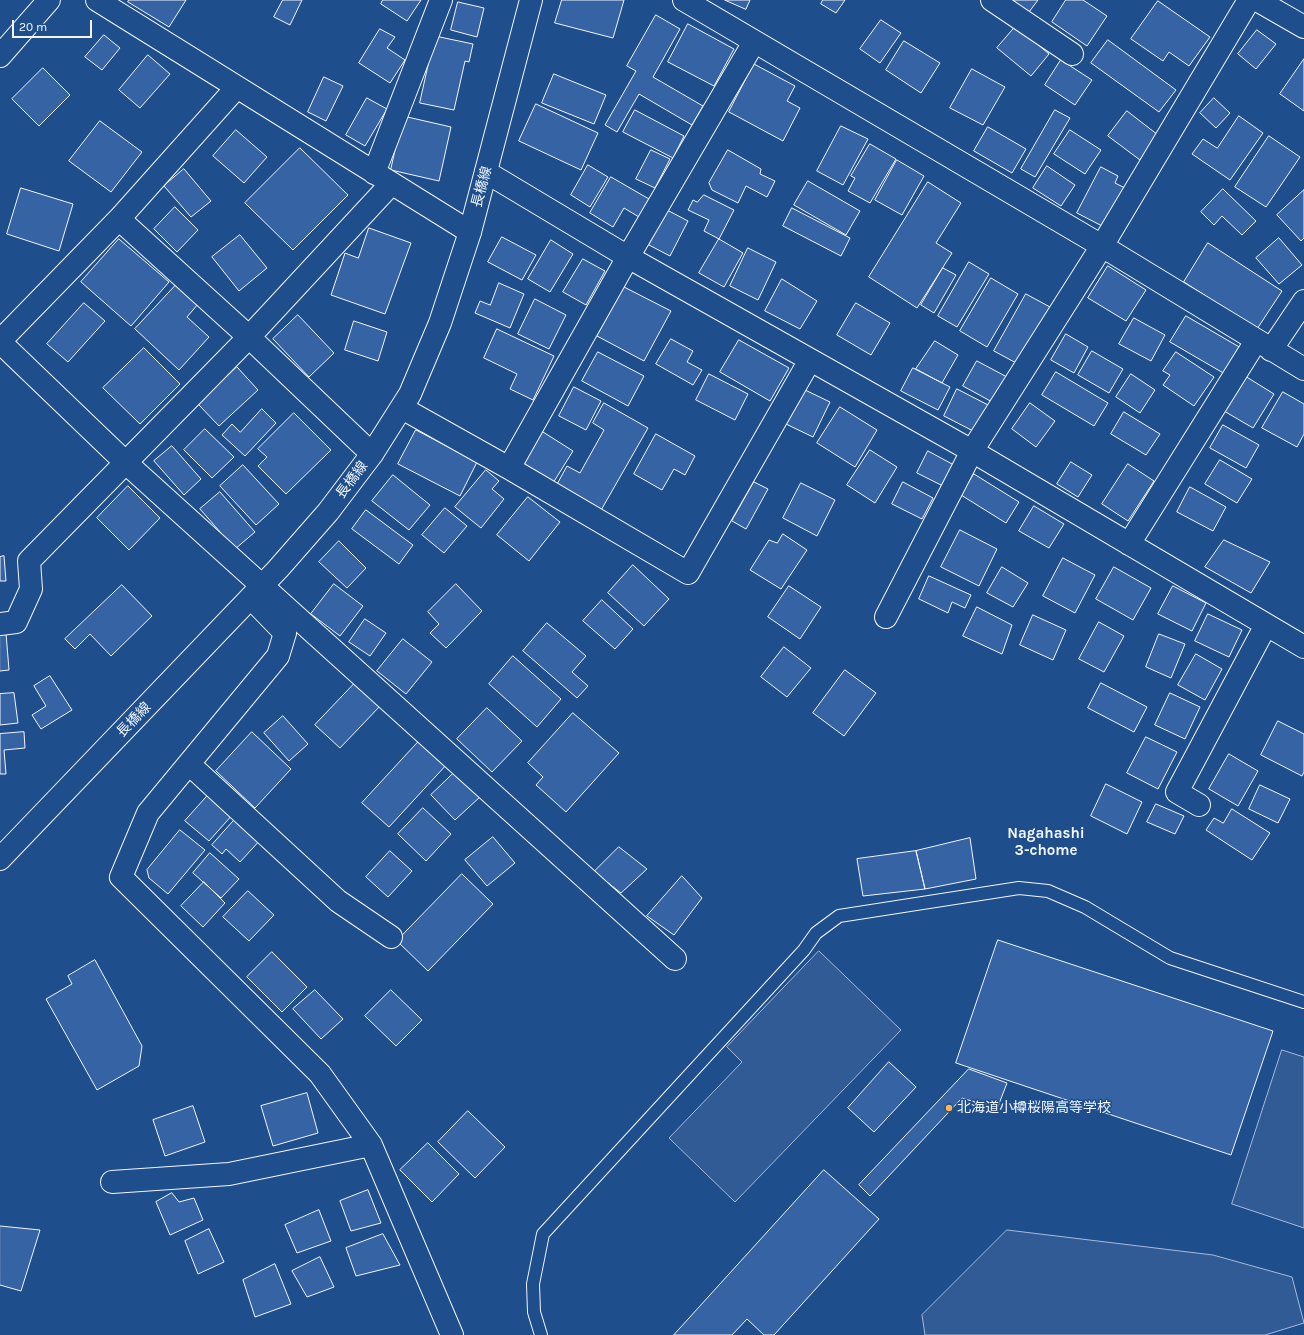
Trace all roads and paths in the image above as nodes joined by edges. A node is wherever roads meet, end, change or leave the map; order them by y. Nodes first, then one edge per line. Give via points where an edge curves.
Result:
1 (49, 0) edge
2 (97, 0) edge
3 (441, 0) edge
4 (531, 0) edge
5 (992, 0) edge
6 (1249, 0) edge
7 (1257, 0) edge
8 (689, 1) edge
9 (1304, 27) edge
10 (754, 42) junction
11 (1072, 54) dead end
12 (0, 56) edge
13 (237, 86) junction
14 (486, 172) junction
15 (382, 179) junction
16 (119, 219) junction
17 (470, 232) junction
18 (1102, 246) junction
19 (628, 257) junction
20 (1304, 301) edge
21 (249, 337) junction
22 (0, 341) edge
23 (1264, 346) junction
24 (810, 360) junction
25 (1304, 369) edge
26 (402, 408) junction
27 (972, 451) junction
28 (372, 454) junction
29 (125, 462) junction
30 (509, 468) junction
31 (1129, 544) junction
32 (256, 592) junction
33 (886, 617) dead end
34 (0, 624) edge
35 (1266, 625) junction
36 (1304, 647) edge
37 (189, 764) junction
38 (1199, 805) dead end
39 (0, 859) edge
40 (392, 937) dead end
41 (675, 959) dead end
42 (1304, 1002) edge
43 (371, 1145) junction
44 (112, 1182) dead end
45 (452, 1335) edge
46 (541, 1335) edge

1 - 12 street
2 - 13 street
3 - 15 street
4 - 14 street, 長橋線
5 - 11 street
6 - 18 street
7 - 9 street
8 - 10 street
10 - 18 street
10 - 19 street
13 - 15 street
13 - 16 street
14 - 17 street, 長橋線
14 - 19 street
15 - 17 street
15 - 21 street
16 - 21 street
16 - 22 street
17 - 26 street, 長橋線 via 440,323
18 - 23 street
18 - 27 street
19 - 24 street
19 - 30 street
20 - 23 street
21 - 28 street
21 - 29 street
22 - 29 street
23 - 25 street
23 - 31 street
24 - 27 street
24 - 30 street via 688,573
26 - 28 street, 長橋線
26 - 30 street
27 - 31 street
27 - 33 street
28 - 32 street, 長橋線 via 328,512
29 - 32 street
29 - 34 street via 29,561 31,589 16,622
31 - 35 street
32 - 37 street via 284,633 278,656
32 - 39 street, 長橋線
32 - 41 street
35 - 36 street
35 - 38 street via 1177,792
37 - 40 street via 338,902
37 - 43 street via 148,813 121,878 320,1074
42 - 46 lane via 1170,958 1085,907 1048,891 1019,888 840,916 816,933 804,950 543,1234 533,1284 534,1312
43 - 44 street via 228,1174
43 - 45 street

